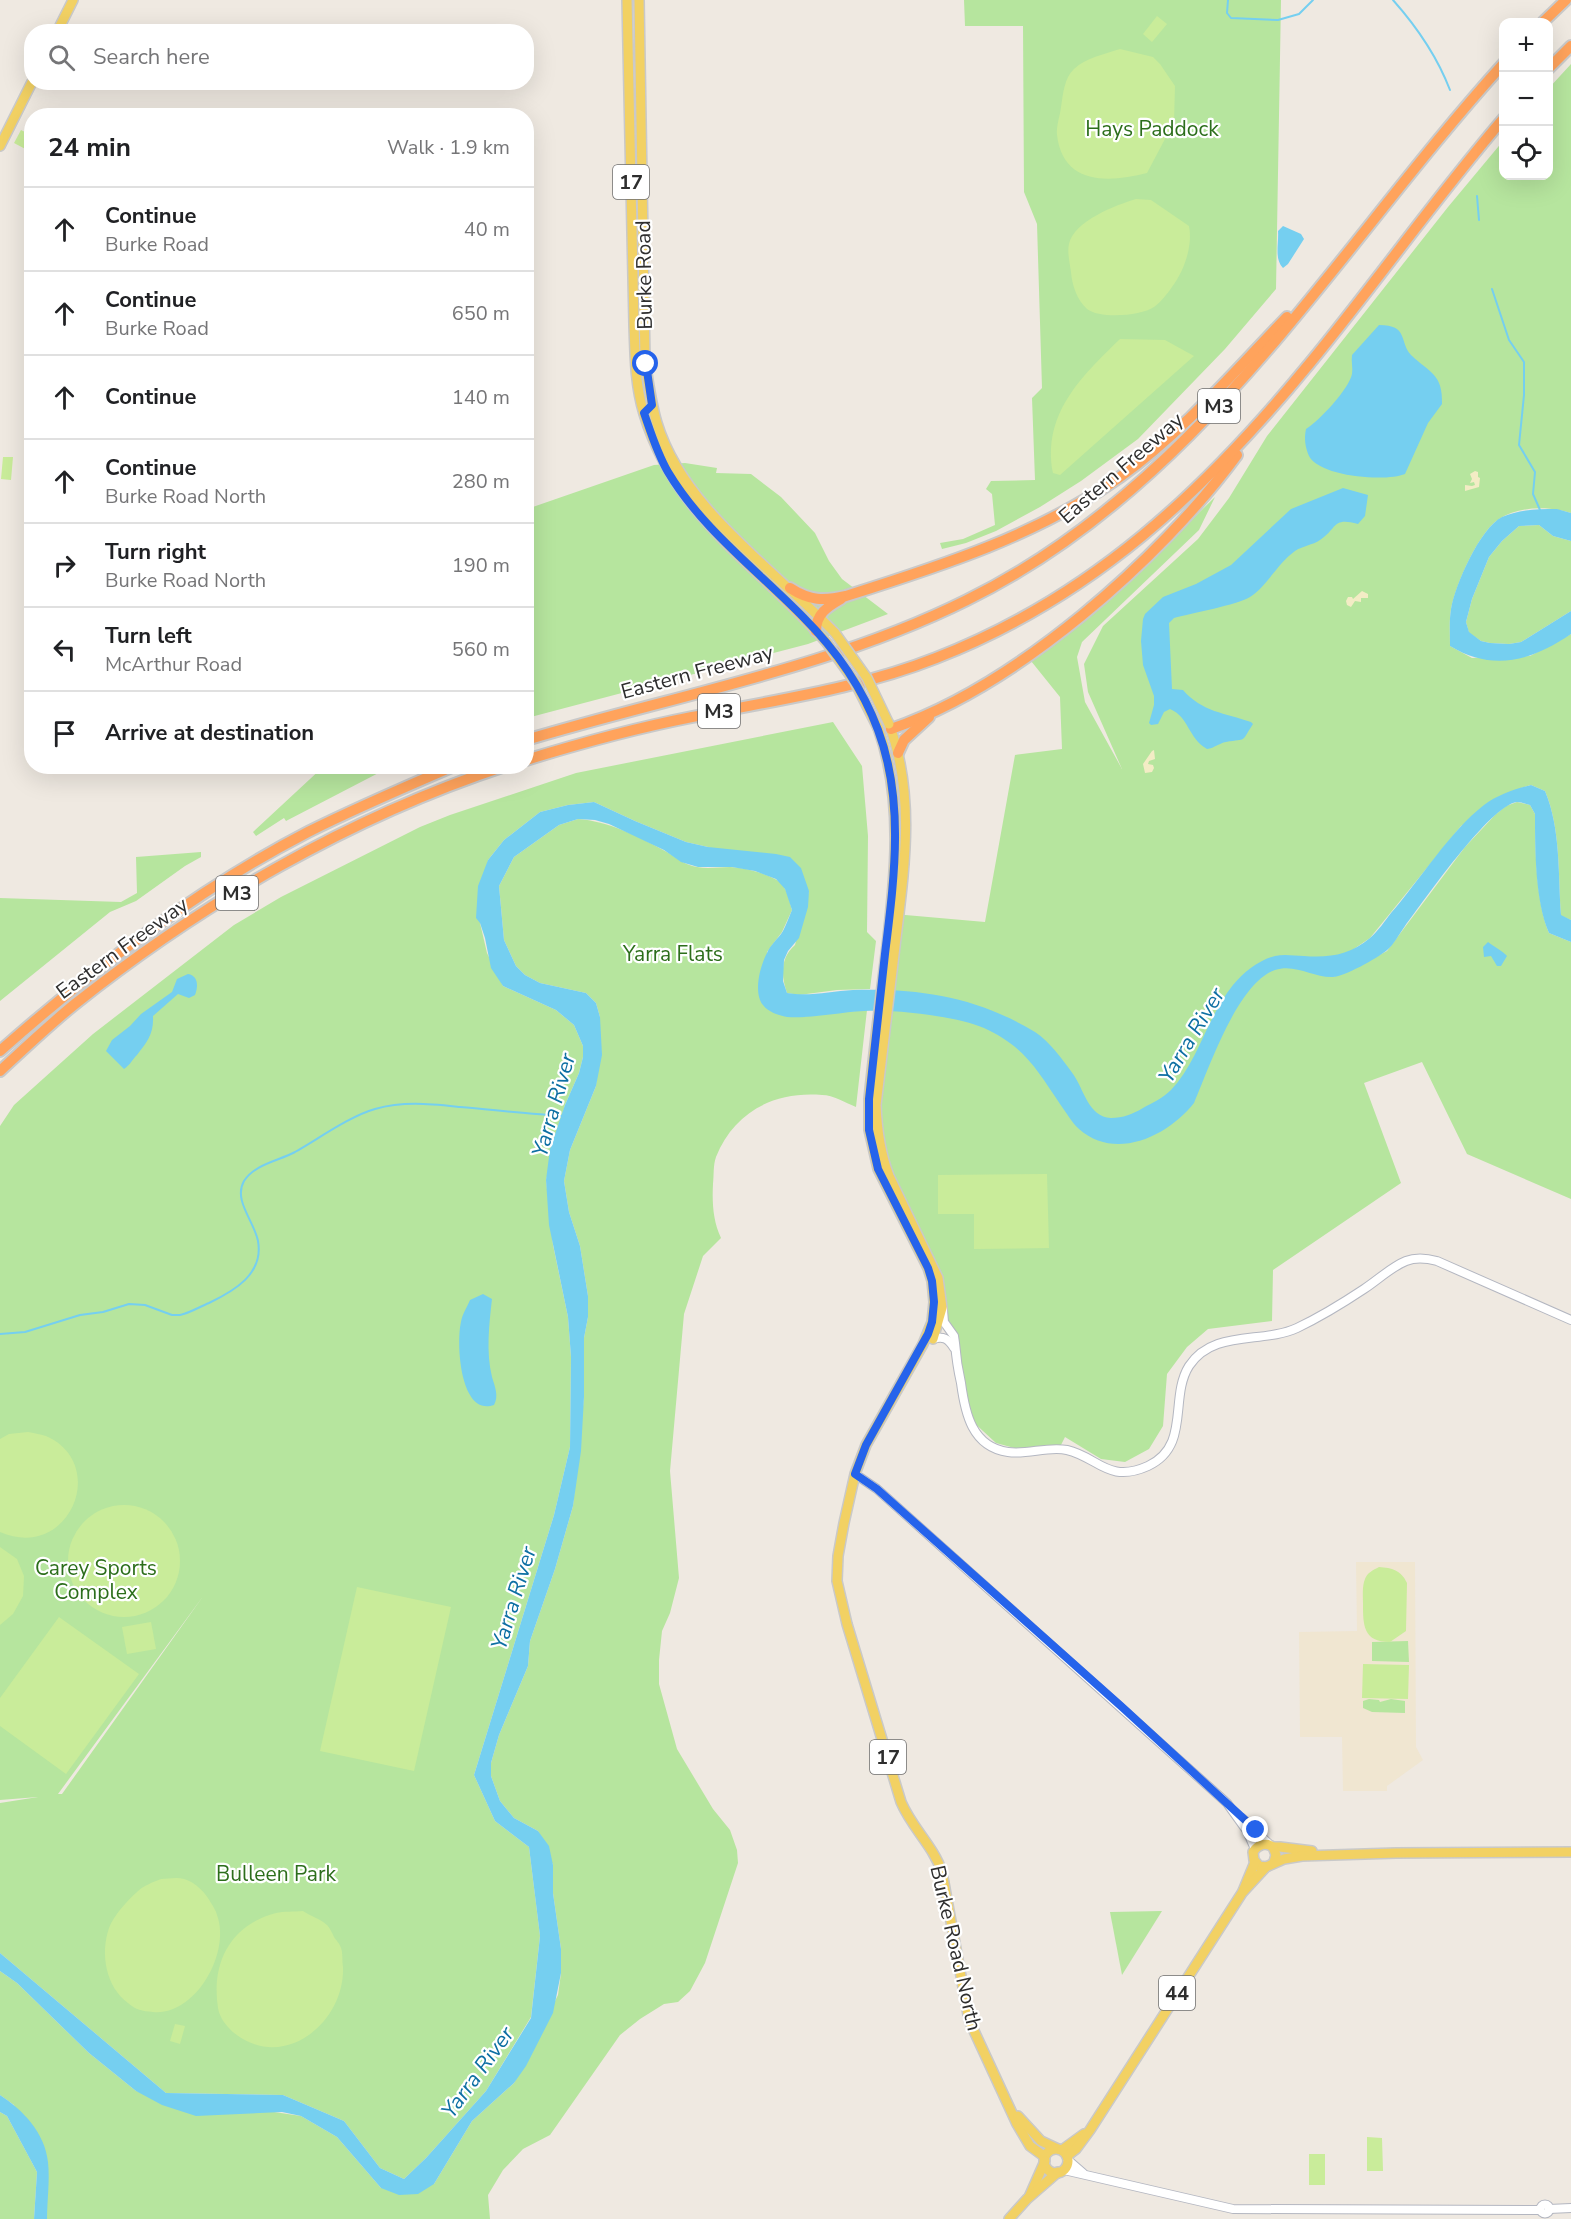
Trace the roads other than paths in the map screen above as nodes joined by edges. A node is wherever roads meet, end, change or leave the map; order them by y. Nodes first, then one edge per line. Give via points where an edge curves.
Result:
1 (73, 0) edge
2 (627, 0) edge
3 (639, 0) edge
4 (1566, 0) edge
5 (1547, 18) edge
6 (61, 24) edge
7 (628, 33) junction
8 (640, 33) junction
9 (1571, 46) edge
10 (1553, 64) edge
11 (1499, 68) edge
12 (28, 90) edge
13 (1499, 123) edge
14 (0, 146) edge
15 (632, 253) junction
16 (643, 253) junction
17 (1345, 255) junction
18 (653, 410) junction
19 (1269, 412) junction
20 (644, 413) junction
21 (686, 490) junction
22 (790, 588) junction
23 (846, 596) junction
24 (819, 616) junction
25 (816, 630) junction
26 (939, 710) junction
27 (890, 727) junction
28 (879, 730) junction
29 (534, 738) edge
30 (898, 753) junction
31 (534, 758) edge
32 (436, 774) edge
33 (484, 774) edge
34 (905, 798) junction
35 (894, 804) junction
36 (892, 931) junction
37 (38, 1018) junction
38 (0, 1046) edge
39 (0, 1052) edge
40 (877, 1062) junction
41 (0, 1071) edge
42 (942, 1308) junction
43 (1571, 1320) edge
44 (933, 1339) junction
45 (956, 1352) junction
46 (901, 1385) junction
47 (855, 1474) junction
48 (1232, 1809) junction
49 (1271, 1846) junction
50 (1255, 1849) junction
51 (1571, 1852) edge
52 (1330, 1854) junction
53 (1255, 1862) junction
54 (1270, 1865) junction
55 (1242, 1893) junction
56 (1009, 2105) junction
57 (1064, 2154) junction
58 (1045, 2159) junction
59 (1061, 2171) junction
60 (1084, 2174) junction
61 (1027, 2199) junction
62 (1571, 2208) edge
63 (1009, 2219) edge

1 - 6 main road
2 - 7 main road, Burke Road / 17
3 - 8 main road, Burke Road / 17
4 - 5 highway
7 - 8 main road
7 - 15 main road, Burke Road / 17
8 - 16 main road, Burke Road / 17
9 - 10 highway
11 - 17 highway, Eastern Freeway / M3
12 - 14 main road
13 - 19 highway, Eastern Freeway / M3
15 - 16 main road
15 - 20 main road, Burke Road / 17 via 638,388
16 - 18 main road, Burke Road / 17 via 645,360
17 - 23 highway via 1199,408 1160,446 1121,475 1017,535
17 - 29 highway, Eastern Freeway / M3 via 1266,352 1176,450 1100,518 1017,574 937,615 863,643
18 - 20 main road
18 - 21 main road, Burke Road / 17
19 - 26 highway via 1228,468 1162,543 1029,654
19 - 31 highway, Eastern Freeway / M3 via 1212,473 1131,546 1072,589 1002,629 882,677 650,725
20 - 21 main road, Burke Road / 17 via 661,460
21 - 22 main road, Burke Road / 17
21 - 25 main road, Burke Road / 17 via 708,525
22 - 23 highway via 810,599
22 - 24 main road, Burke Road / 17
23 - 24 highway
24 - 25 highway
24 - 27 main road, Burke Road / 17, bridge via 861,668
25 - 28 main road, Burke Road / 17, bridge via 855,682
26 - 27 highway
26 - 30 highway via 904,740
27 - 28 main road
27 - 30 main road, Burke Road / 17
28 - 35 main road, Burke Road / 17
30 - 34 main road, Burke Road / 17
32 - 37 highway, Eastern Freeway / M3 via 327,823 256,862 162,922
33 - 41 highway, Eastern Freeway / M3 via 330,840 221,902 74,1005
34 - 35 main road
34 - 36 main road, Burke Road / 17 via 906,848
35 - 36 main road, Burke Road / 17
36 - 40 main road, 17
37 - 38 highway
37 - 39 highway, Eastern Freeway / M3
40 - 42 main road, Burke Road North / 17 via 877,1130 883,1159 938,1278
40 - 46 main road, Burke Road North / 17 via 869,1099 872,1149 888,1191 928,1268 933,1291 934,1312 928,1334
42 - 44 main road, Burke Road North / 17
42 - 45 street
43 - 45 street via 1437,1261 1406,1261 1298,1328 1217,1343 1197,1356 1182,1380 1176,1432 1169,1447 1149,1466 1131,1471 1102,1468 1068,1450 1023,1453 992,1447 968,1420
44 - 45 street via 949,1340
44 - 46 main road, Burke Road North / 17 via 911,1376
46 - 47 main road, Burke Road North / 17 via 866,1445
47 - 48 street via 877,1489
47 - 56 main road, Burke Road North / 17 via 838,1556 840,1600 901,1802 942,1872 969,2020
48 - 49 street
48 - 50 street
49 - 50 main road via 1264,1844
49 - 52 main road
49 - 54 main road via 1276,1855
50 - 53 main road, 44
51 - 52 main road
52 - 54 main road via 1302,1856
53 - 54 main road
53 - 55 main road, 44
54 - 55 main road, 44
55 - 57 main road, 44 via 1090,2130
56 - 57 main road, Burke Road North / 17 via 1035,2136
56 - 58 main road, Burke Road North / 17 via 1030,2146
57 - 58 main road, 44 via 1050,2150
57 - 59 main road
57 - 60 street
58 - 59 main road, Burke Road North via 1048,2169
58 - 61 main road
59 - 60 street
59 - 61 main road
60 - 62 street via 1233,2209
61 - 63 main road

